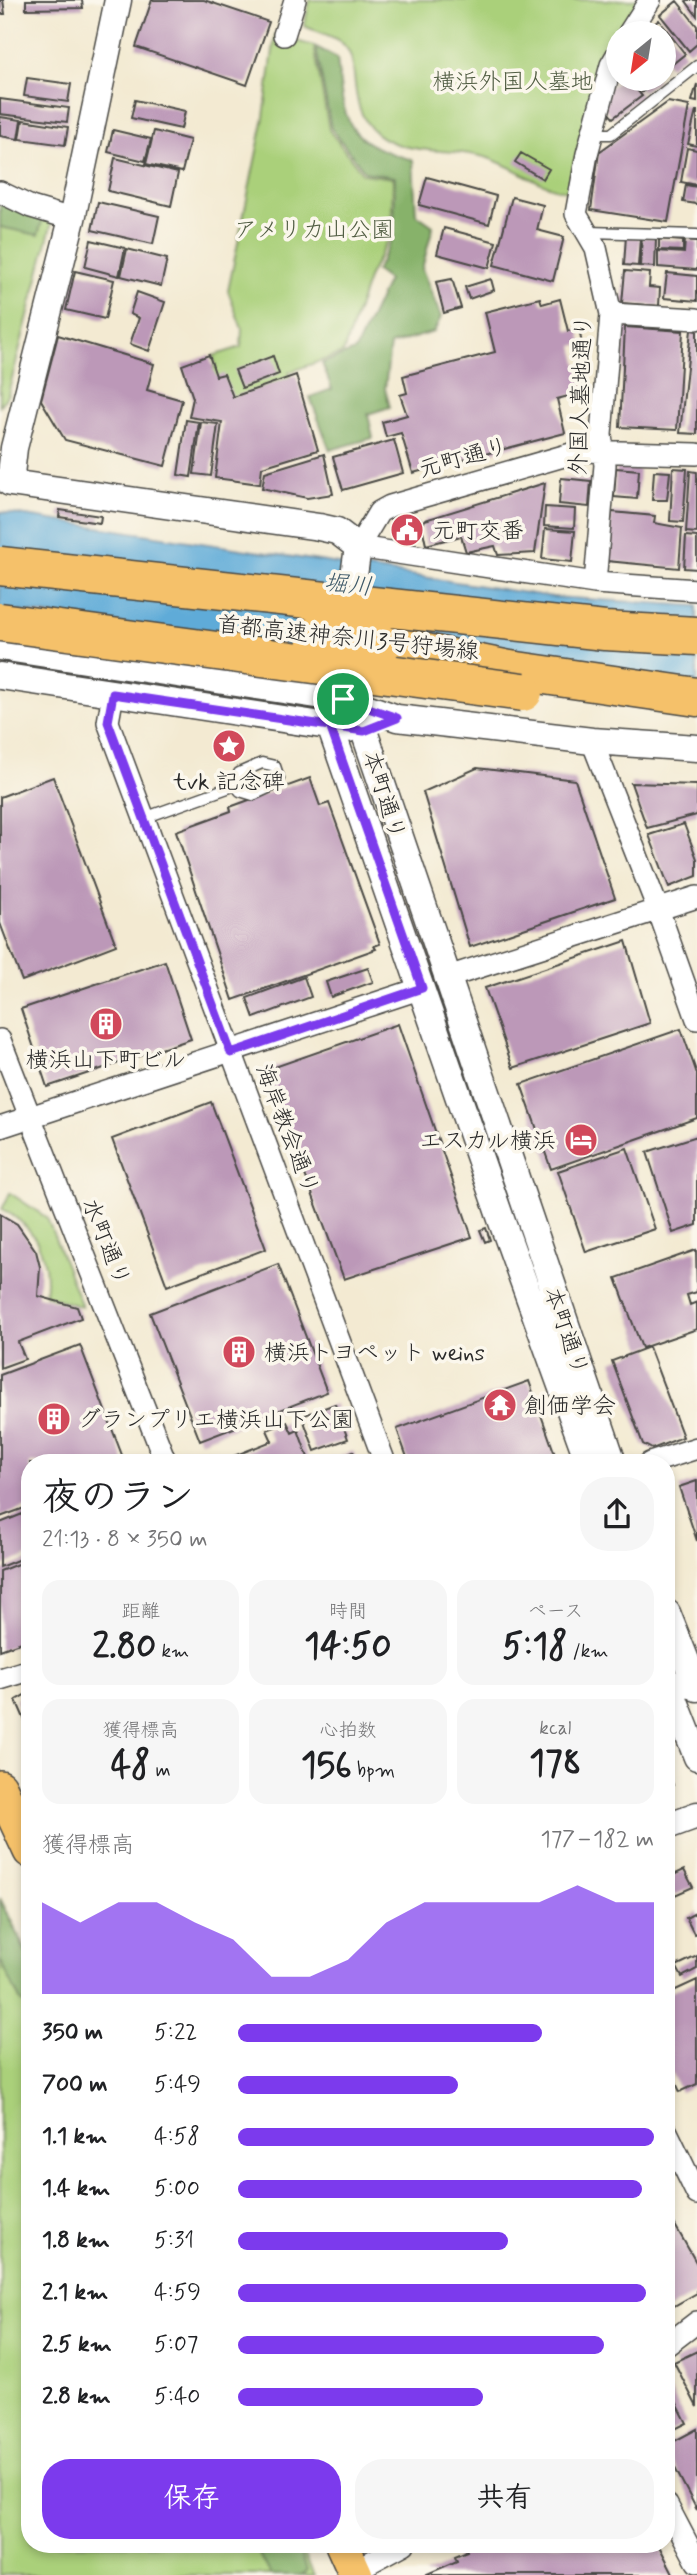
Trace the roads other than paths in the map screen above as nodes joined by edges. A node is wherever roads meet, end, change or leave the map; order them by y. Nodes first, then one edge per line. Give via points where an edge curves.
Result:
1 (118, 0) edge
2 (295, 0) edge
3 (650, 0) edge
4 (637, 21) edge
5 (284, 35) dead end
6 (697, 66) edge
7 (606, 90) edge
8 (592, 134) junction
9 (0, 192) edge
10 (72, 219) junction
11 (587, 232) junction
12 (697, 235) edge
13 (611, 314) junction
14 (697, 319) edge
15 (602, 450) junction
16 (697, 454) edge
17 (5, 483) edge
18 (0, 543) edge
19 (358, 547) junction
20 (0, 566) edge
21 (595, 583) junction
22 (697, 590) edge
23 (0, 596) edge
24 (301, 597) junction
25 (0, 622) edge
26 (697, 636) edge
27 (382, 644) junction
28 (0, 648) edge
29 (697, 671) edge
30 (0, 676) edge
31 (113, 694) junction
32 (697, 697) edge
33 (343, 699) junction
34 (697, 712) edge
35 (397, 718) junction
36 (330, 726) junction
37 (364, 731) junction
38 (592, 741) junction
39 (697, 748) edge
40 (236, 785) dead end
41 (144, 818) junction
42 (697, 897) edge
43 (658, 909) junction
44 (433, 983) junction
45 (697, 1019) edge
46 (0, 1040) edge
47 (231, 1053) junction
48 (29, 1116) junction
49 (0, 1128) edge
50 (697, 1448) edge
51 (162, 1454) edge
52 (382, 1454) edge
53 (586, 1454) edge
54 (610, 1454) edge
55 (675, 1455) edge
56 (675, 1633) edge
57 (21, 1673) edge
58 (0, 1679) edge
59 (697, 1688) edge
60 (675, 1701) edge
61 (697, 1757) edge
62 (0, 1787) edge
63 (697, 1815) edge
64 (675, 1823) edge
65 (21, 1832) edge
66 (675, 2149) edge
67 (697, 2194) edge
68 (697, 2322) edge
69 (675, 2339) edge
70 (675, 2520) edge
71 (379, 2553) edge
72 (697, 2562) edge
73 (351, 2563) edge

1 - 10 street
2 - 5 street
3 - 4 street
6 - 8 lane via 611,134
7 - 8 street
8 - 11 street, 外国人墓地通り via 576,214
9 - 10 street
10 - 17 street
11 - 12 lane
11 - 13 street, 外国人墓地通り via 596,248
13 - 14 street
13 - 15 street, 外国人墓地通り
15 - 16 street, 元町通り
15 - 19 street, 元町通り via 390,506 379,512
15 - 21 street, 外国人墓地通り via 605,465
17 - 19 street via 319,527 337,531
18 - 24 highway, bridge via 76,553
19 - 21 street
19 - 33 street, bridge via 342,661
20 - 24 highway, 首都高速神奈川3号狩場線, bridge
21 - 22 street
23 - 27 highway, 首都高速神奈川3号狩場線, bridge
24 - 26 highway, 首都高速神奈川3号狩場線, bridge via 592,630
25 - 34 highway, bridge
27 - 29 highway, 首都高速神奈川3号狩場線
27 - 32 highway via 510,670
28 - 33 street
30 - 31 street
31 - 36 street
31 - 41 street, 海岸教会通り via 108,722
33 - 35 street
33 - 36 street
33 - 37 street, 本町通り
35 - 37 street
35 - 38 street
36 - 37 street
36 - 44 street, 本町通り
37 - 44 street, 本町通り
38 - 39 street
38 - 43 street
40 - 41 lane
41 - 47 street, 海岸教会通り
42 - 43 street
43 - 44 street
43 - 45 street
44 - 47 street
44 - 53 street, 本町通り via 502,1222
44 - 54 street, 本町通り
46 - 48 street, 水町通り
47 - 48 street
47 - 52 street, 海岸教会通り
48 - 49 street
48 - 51 street, 水町通り
50 - 55 street
56 - 59 street
57 - 58 street
60 - 61 street
62 - 65 main road
63 - 64 street
66 - 67 street
68 - 69 street
70 - 72 street
71 - 73 street

